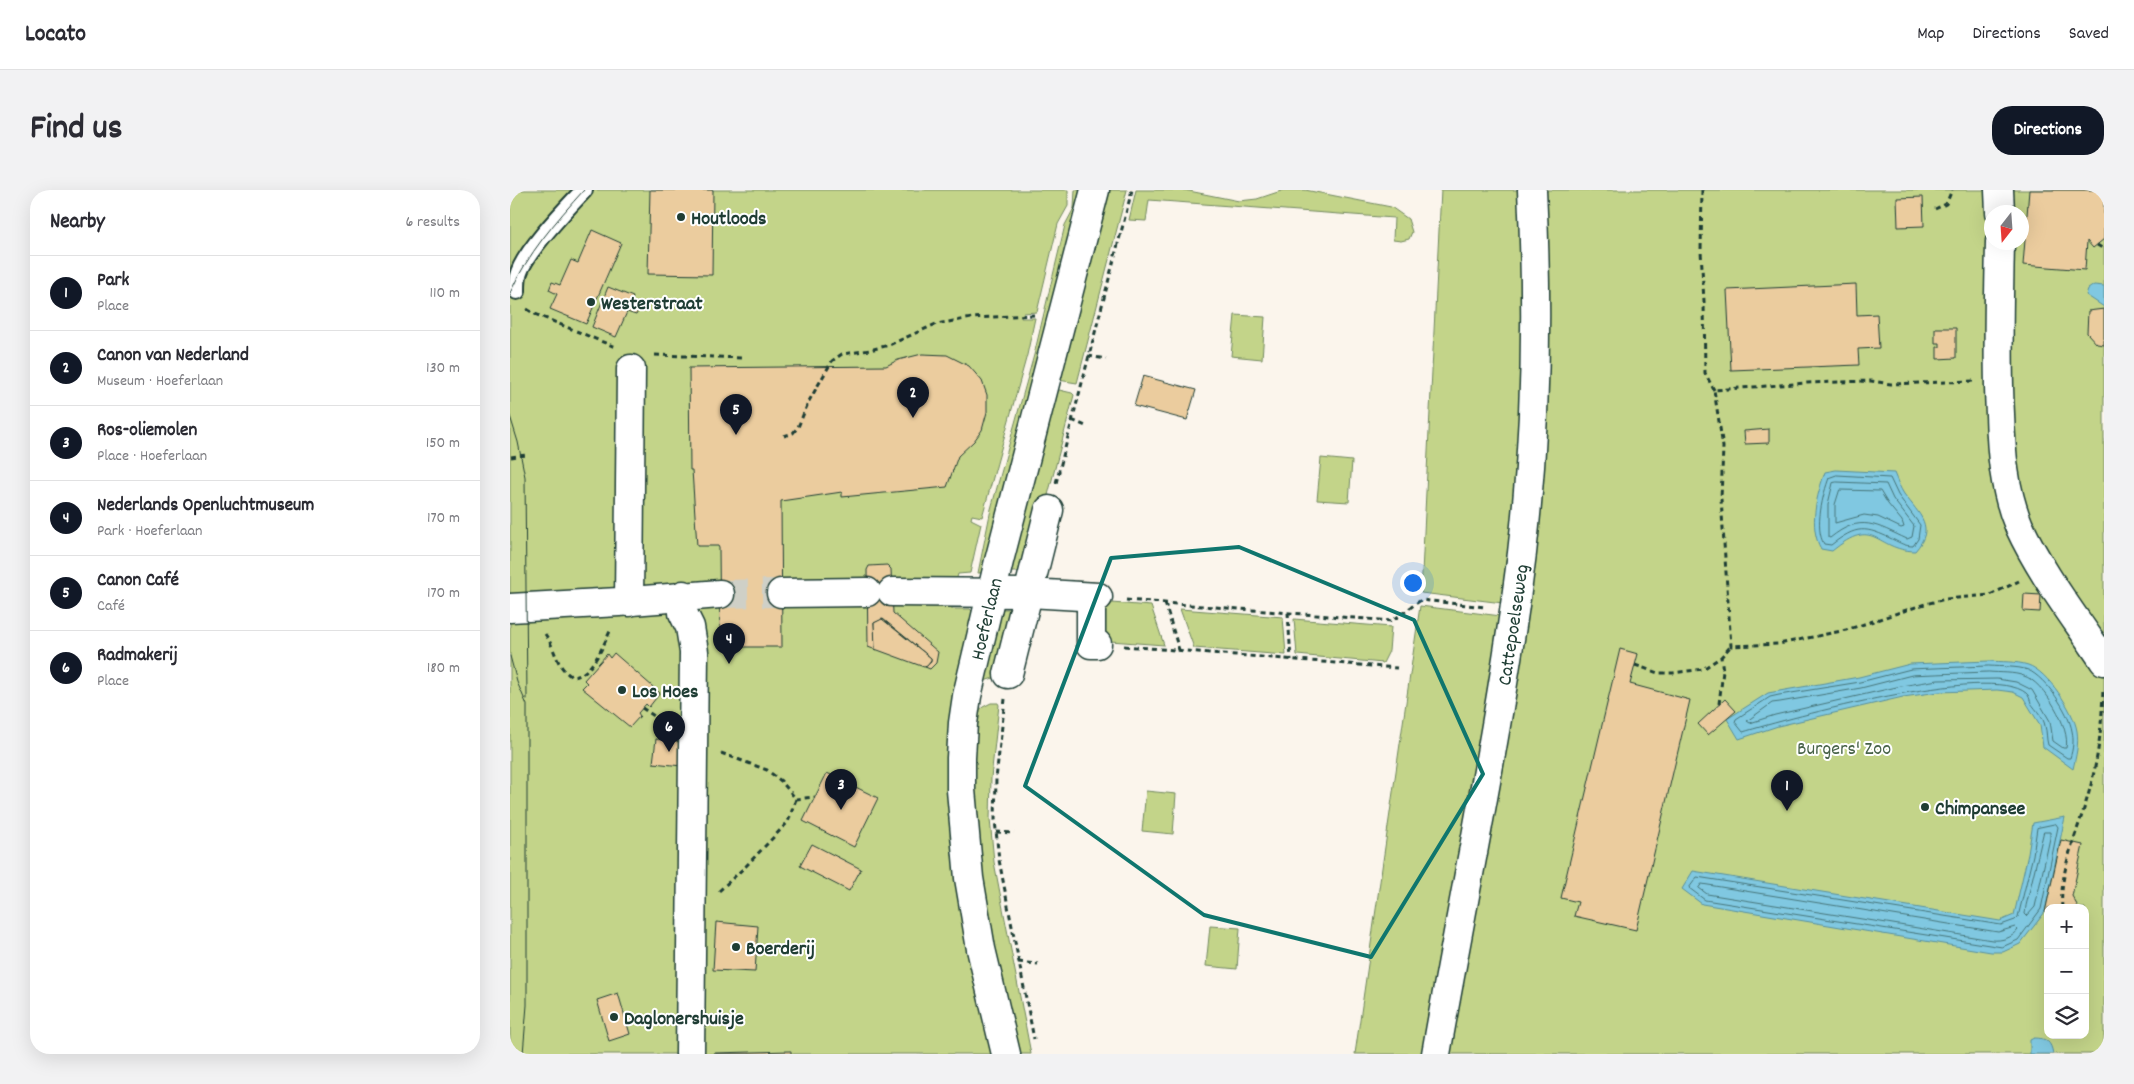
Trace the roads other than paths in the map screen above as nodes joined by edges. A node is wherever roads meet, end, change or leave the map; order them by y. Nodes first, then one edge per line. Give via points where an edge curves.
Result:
1 (584, 190) edge
2 (1095, 190) edge
3 (1532, 190) edge
4 (1999, 190) edge
5 (2000, 205) edge
6 (2000, 250) edge
7 (517, 291) dead end
8 (631, 369) dead end
9 (1049, 510) road end
10 (992, 592) junction
11 (781, 593) tunnel mouth
12 (1029, 593) junction
13 (720, 594) tunnel mouth
14 (683, 596) junction
15 (624, 602) junction
16 (523, 607) edge
17 (1097, 644) road end
18 (2104, 661) edge
19 (1008, 674) road end
20 (690, 1054) edge
21 (1006, 1054) edge
22 (1436, 1054) edge

1 - 7 lane via 529,255 518,274
2 - 10 street, Hoeferlaan
3 - 22 street, Cattepoelseweg via 1536,332 1522,550
4 - 5 street
6 - 18 street via 1998,379 2007,488 2019,524 2042,570
8 - 15 street
9 - 12 street
10 - 11 street
10 - 12 street
10 - 21 street, Hoeferlaan via 967,696 961,790 974,914
12 - 17 street via 1094,597 1091,644
12 - 19 street
13 - 14 street
14 - 15 street
14 - 20 street via 683,613 690,627 693,646
15 - 16 street

